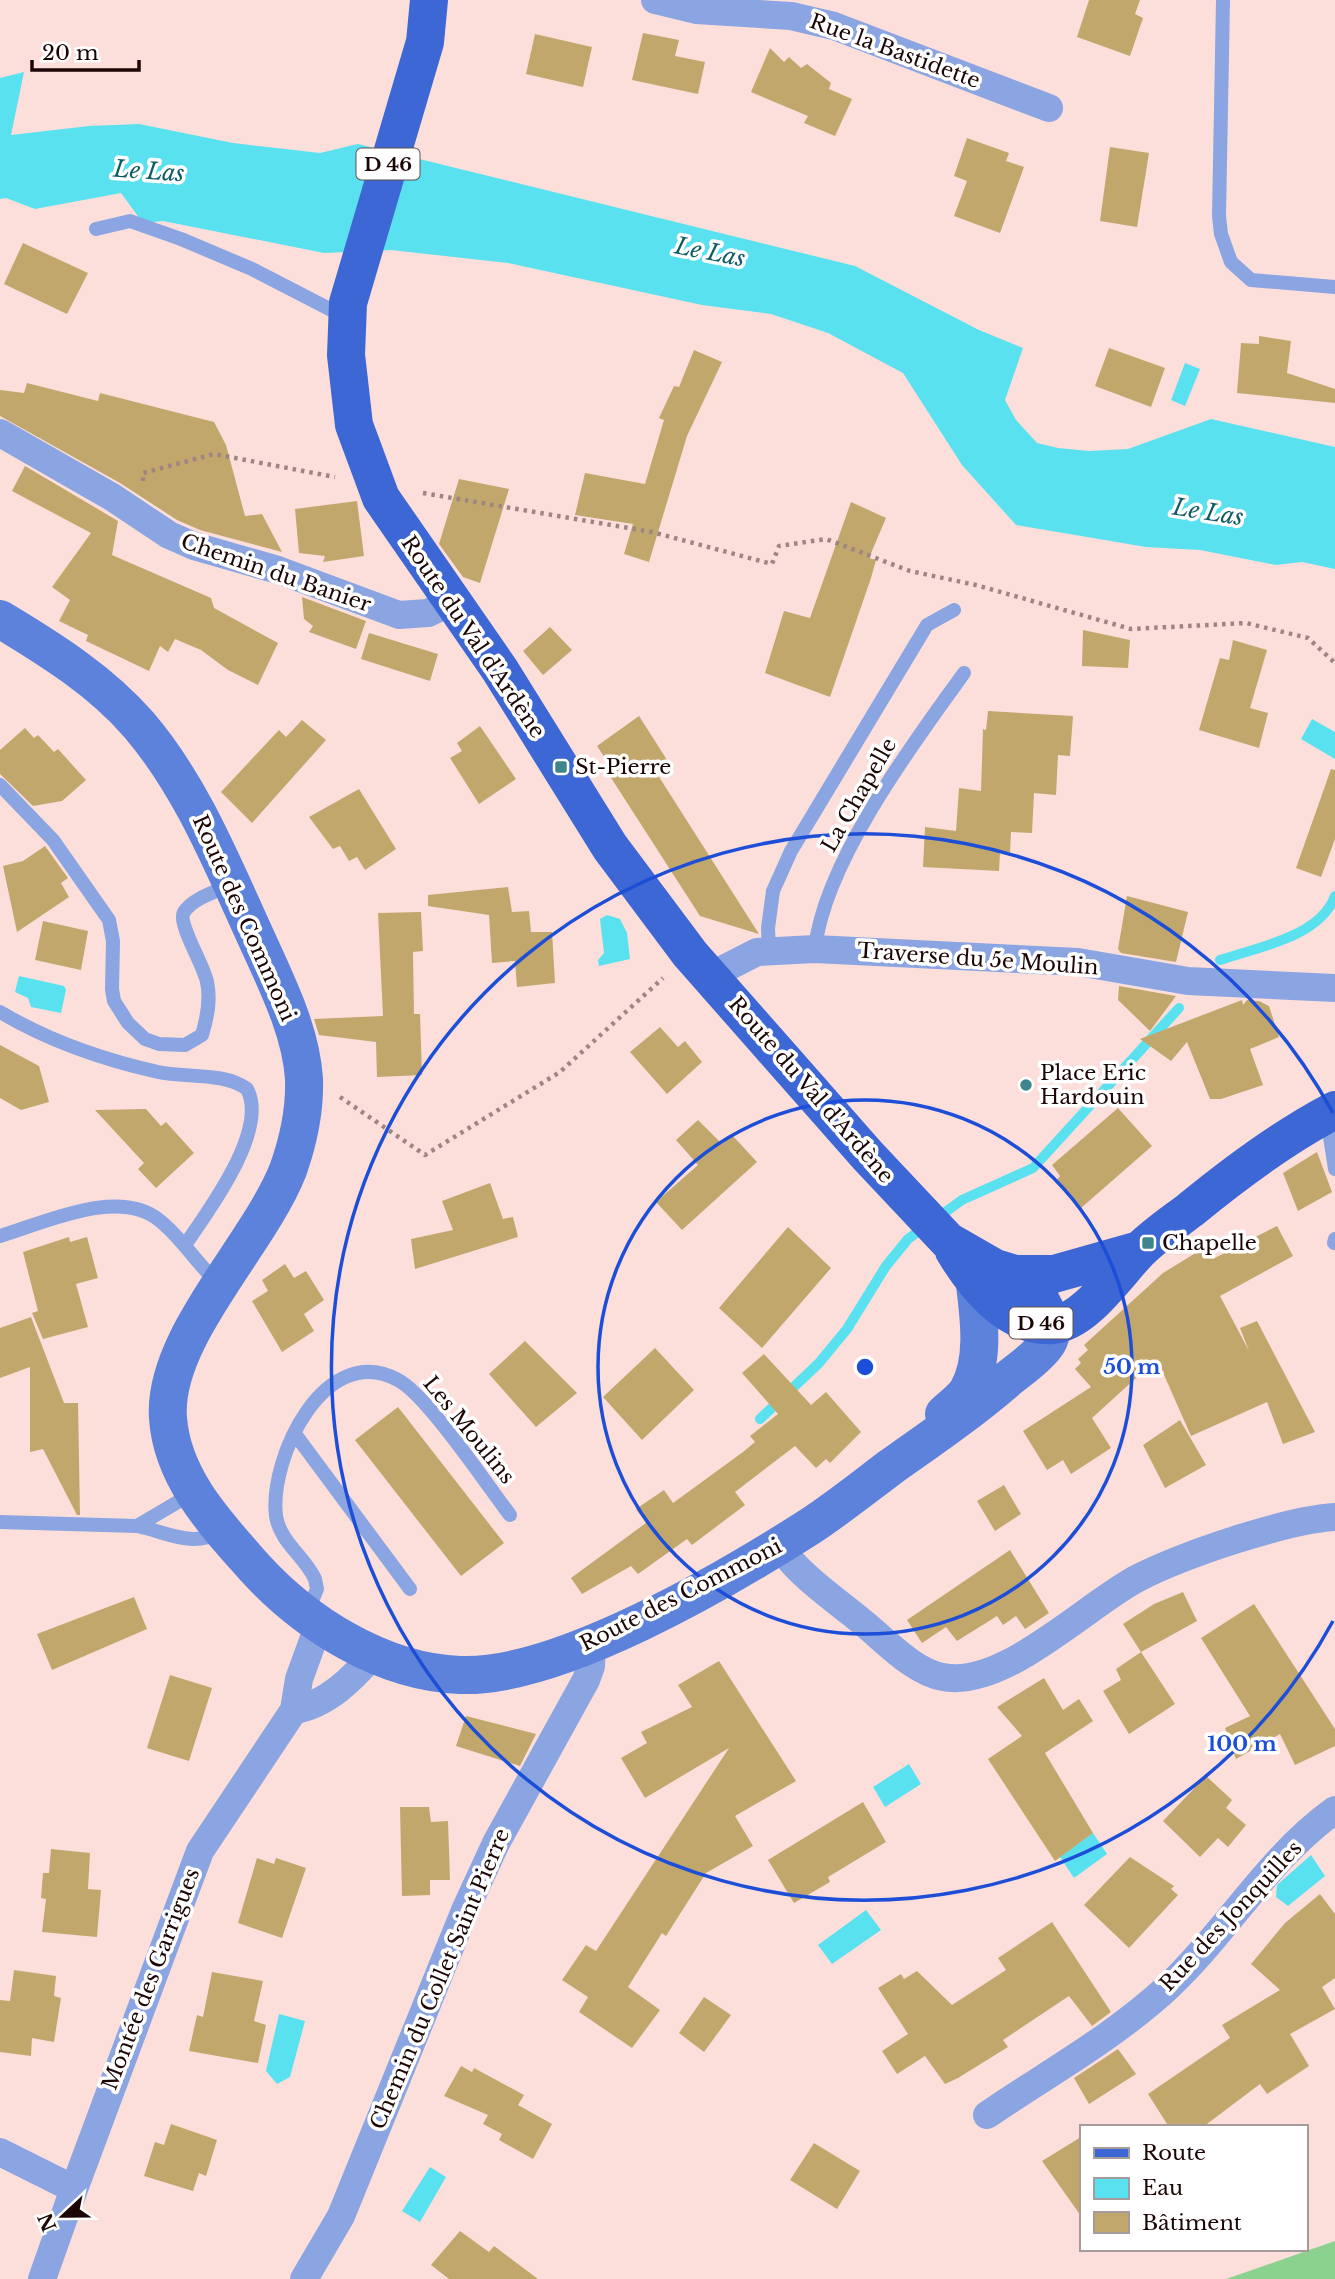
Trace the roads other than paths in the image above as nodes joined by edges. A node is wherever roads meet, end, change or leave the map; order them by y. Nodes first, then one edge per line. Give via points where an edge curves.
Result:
1 (429, 0) edge
2 (655, 0) edge
3 (1223, 0) edge
4 (1049, 107) dead end
5 (96, 229) dead end
6 (1335, 286) edge
7 (349, 303) junction
8 (0, 433) edge
9 (451, 602) junction
10 (954, 610) dead end
11 (0, 619) edge
12 (964, 673) dead end
13 (0, 785) edge
14 (232, 884) junction
15 (769, 949) junction
16 (815, 949) junction
17 (700, 965) junction
18 (1335, 988) edge
19 (0, 1012) edge
20 (1331, 1112) edge
21 (1335, 1169) edge
22 (0, 1236) edge
23 (948, 1241) junction
24 (185, 1245) junction
25 (1127, 1254) junction
26 (1015, 1274) junction
27 (975, 1285) junction
28 (221, 1286) junction
29 (1045, 1320) junction
30 (968, 1391) junction
31 (295, 1434) junction
32 (893, 1466) junction
33 (194, 1492) junction
34 (510, 1515) dead end
35 (1335, 1517) edge
36 (0, 1522) edge
37 (137, 1526) junction
38 (223, 1531) junction
39 (779, 1546) junction
40 (410, 1589) dead end
41 (313, 1619) junction
42 (592, 1643) junction
43 (374, 1654) junction
44 (294, 1710) junction
45 (1335, 1811) edge
46 (987, 2115) dead end
47 (0, 2151) edge
48 (74, 2189) junction
49 (42, 2279) edge
50 (304, 2279) edge

1 - 7 main road, D 46 via 425,42
2 - 4 street, Rue la Bastidette via 715,13 809,19
3 - 6 lane via 1217,185 1226,250 1240,273 1251,279
5 - 7 lane via 130,221
7 - 9 main road, Route du Val d'Ardène / D 46 via 346,355 361,449 387,511
8 - 9 street, Chemin du Banier via 194,546 278,570 399,615 428,613
9 - 17 main road, Route du Val d'Ardène / D 46 via 500,670 610,847
10 - 15 lane via 927,625 791,851 771,899
11 - 14 street, Route des Commoni via 77,669 139,725 187,793
12 - 16 lane, La Chapelle via 903,758 841,869 822,914
13 - 14 lane via 53,840 97,899 113,930 114,1001 145,1039 185,1045 202,1035 208,983 182,918 193,904
14 - 28 street, Route des Commoni via 289,1017 304,1082 290,1163 257,1231
15 - 16 street, Traverse du 5e Moulin
15 - 17 street, Traverse du 5e Moulin via 736,961
16 - 18 street, Traverse du 5e Moulin via 1067,961 1188,981
17 - 23 main road, Route du Val d'Ardène / D 46
19 - 24 lane via 41,1034 108,1058 158,1072 230,1080 247,1089 254,1112 251,1129 208,1212
20 - 21 lane
20 - 25 main road, D 46 via 1228,1179
22 - 24 lane via 121,1205 157,1217
23 - 26 main road, D 46
23 - 27 main road, D 46
24 - 28 lane
25 - 26 main road, D 46 via 1054,1274
25 - 29 main road, D 46 via 1081,1312
26 - 29 main road via 1036,1291
27 - 29 main road, D 46 via 1006,1310
27 - 30 street via 982,1335
28 - 33 street, Route des Commoni via 181,1354 167,1403 173,1452
29 - 30 street, Route des Commoni
29 - 32 street, Route des Commoni via 1046,1345 967,1415
30 - 32 street, Route des Commoni
31 - 34 lane, Les Moulins via 310,1404 327,1388 345,1377 382,1372 401,1381 427,1407
31 - 40 lane
31 - 41 lane, Les Moulins via 281,1473 276,1514 287,1542 315,1579
32 - 39 street, Route des Commoni
33 - 37 lane
33 - 38 street, Route des Commoni
35 - 39 street via 1266,1532 1137,1578 1037,1648 976,1676 959,1678 941,1677 905,1657 802,1572
36 - 37 lane
37 - 38 lane via 190,1541
38 - 41 street, Route des Commoni via 263,1577
39 - 42 street, Route des Commoni
41 - 43 street, Route des Commoni
41 - 44 street, Montée des Garrigues
42 - 43 street, Route des Commoni via 530,1666 460,1675
42 - 50 street, Chemin du Collet Saint Pierre via 586,1680 471,1897 341,2216
43 - 44 street via 340,1688 318,1703
44 - 48 street, Montée des Garrigues via 200,1851
45 - 46 street, Rue des Jonquilles via 1288,1852 1170,1985
47 - 48 street
48 - 49 street, Montée des Garrigues

